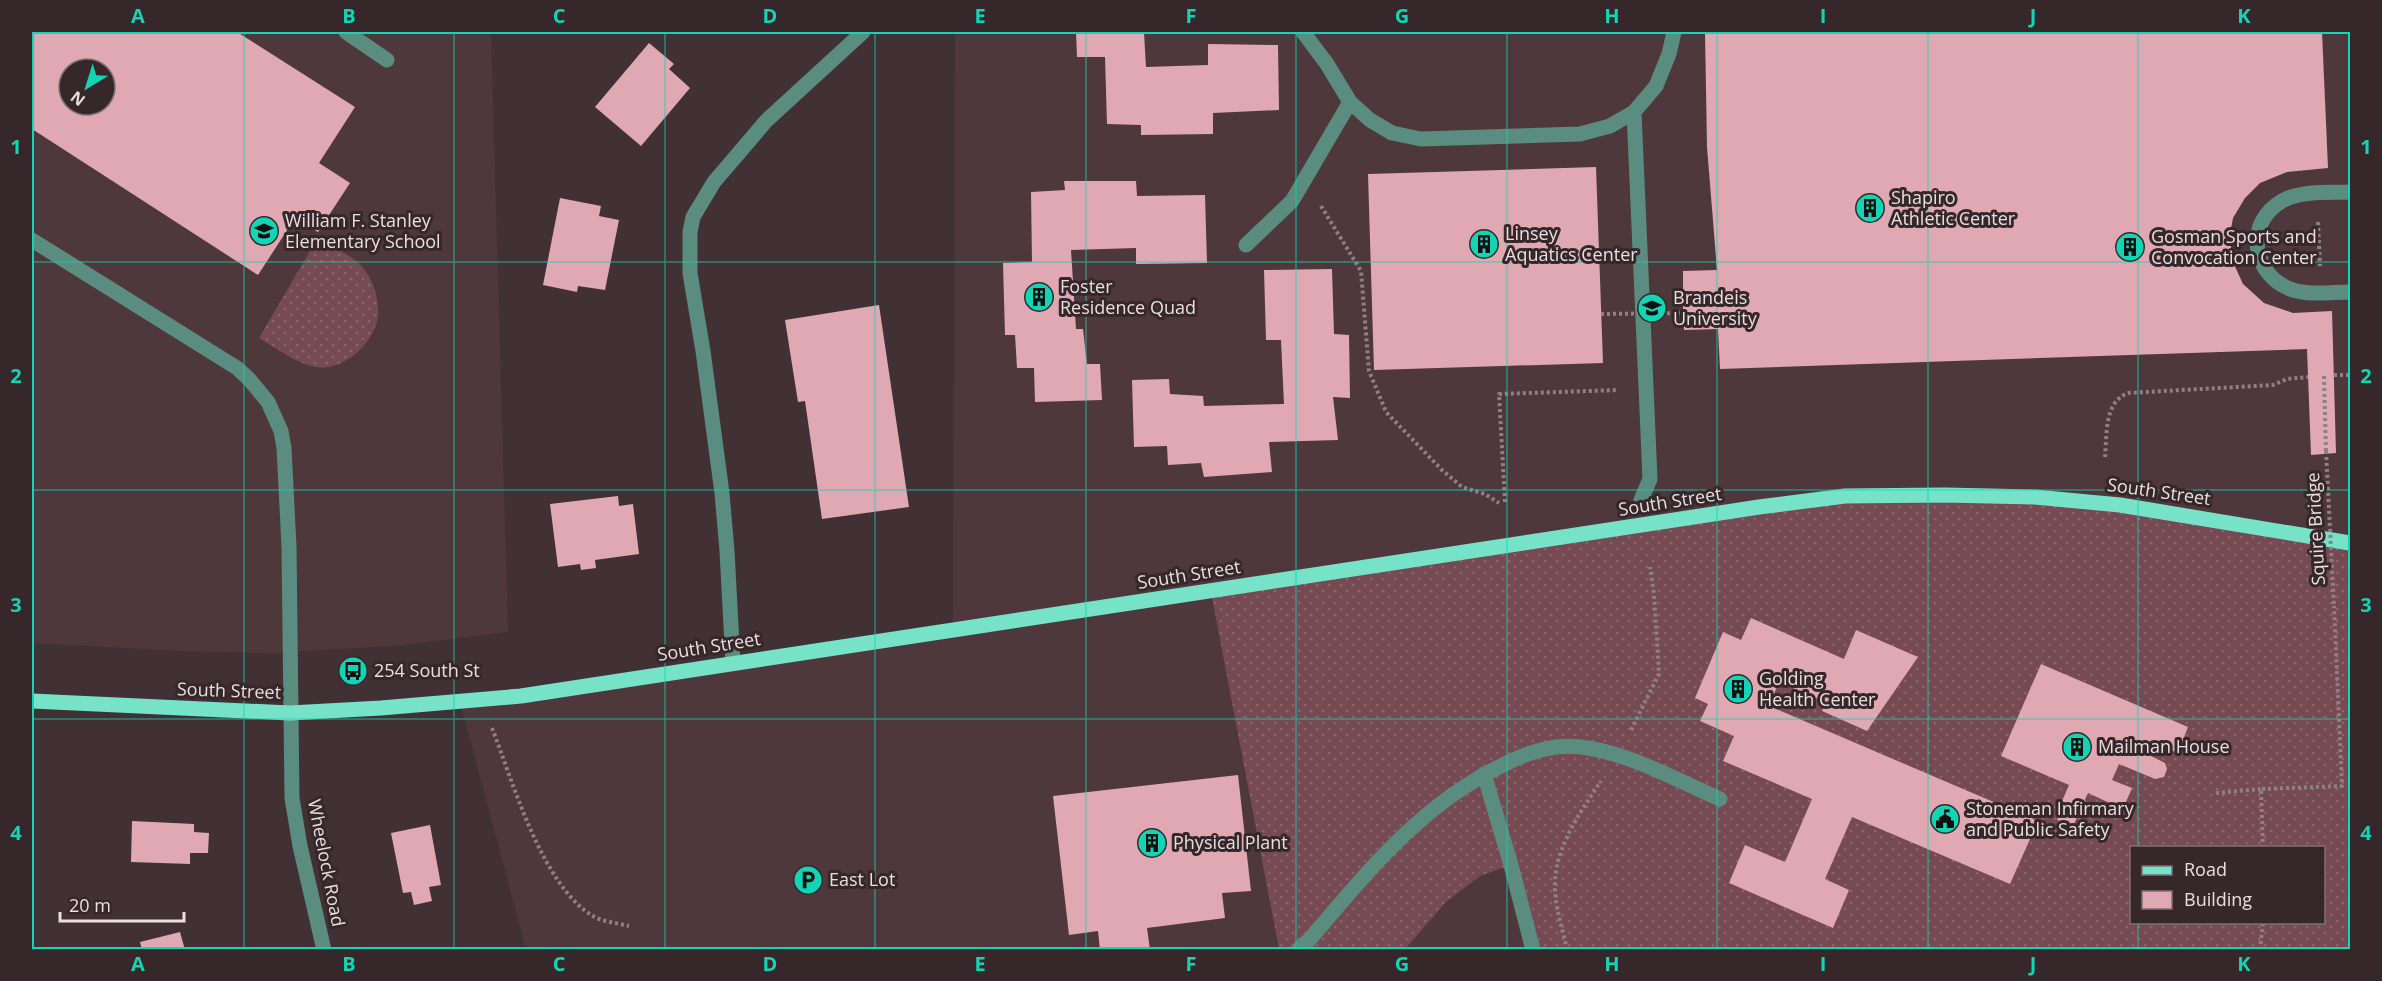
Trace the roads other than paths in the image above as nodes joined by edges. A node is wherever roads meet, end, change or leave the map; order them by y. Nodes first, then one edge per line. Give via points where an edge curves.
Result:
1 (346, 32) edge
2 (863, 32) edge
3 (1303, 32) edge
4 (1674, 32) edge
5 (387, 60) dead end
6 (1350, 102) junction
7 (1634, 112) junction
8 (2350, 192) edge
9 (32, 240) edge
10 (1246, 245) dead end
11 (2350, 292) edge
12 (1641, 500) dead end
13 (2350, 543) edge
14 (733, 663) junction
15 (32, 702) edge
16 (290, 713) junction
17 (1484, 774) junction
18 (1720, 799) dead end
19 (324, 950) edge
20 (1298, 950) edge
21 (1533, 950) edge

1 - 5 street
2 - 14 street via 766,121 714,182 693,217 690,273 723,504
3 - 6 street
4 - 7 street via 1656,86
6 - 7 street via 1392,133 1421,139 1580,134 1610,126
6 - 10 street via 1292,201
7 - 12 street via 1650,479
8 - 11 street via 2317,193 2283,201 2261,222 2257,235 2260,261 2287,288 2298,292
9 - 16 street, Wheelock Road via 237,368 259,390 276,416 284,448 289,536
13 - 14 main road, South Street via 2120,505 2046,498 1845,496
14 - 16 main road, South Street via 521,696
15 - 16 main road, South Street
16 - 19 street, Wheelock Road via 295,819
17 - 18 street via 1520,756 1554,746 1587,747 1617,755
17 - 20 street via 1449,795 1412,825
17 - 21 street

